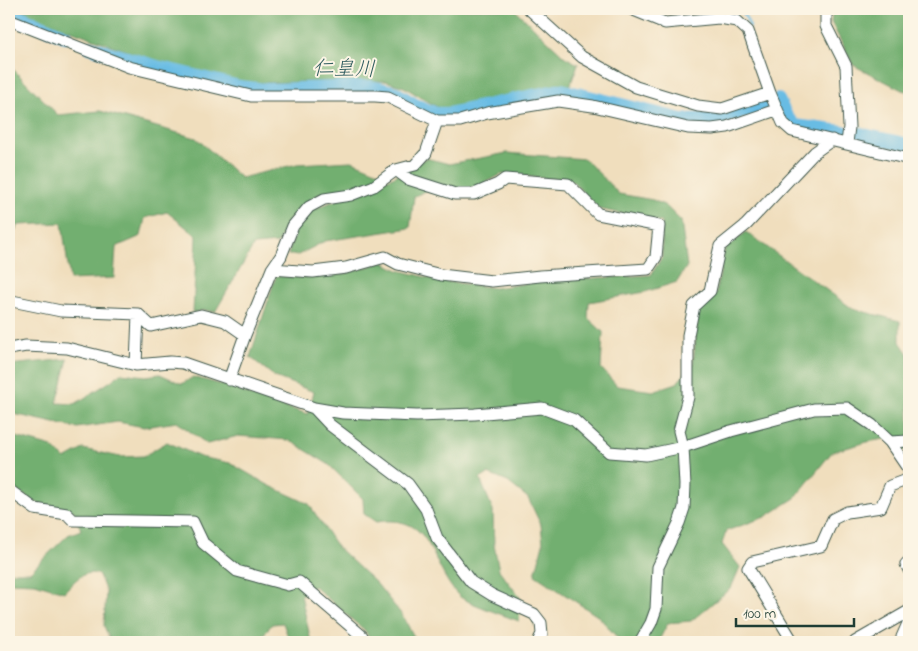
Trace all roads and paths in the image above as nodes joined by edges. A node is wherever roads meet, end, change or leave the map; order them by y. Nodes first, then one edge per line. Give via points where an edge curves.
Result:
1 (529, 9) edge
2 (631, 9) edge
3 (826, 9) edge
4 (9, 20) edge
5 (770, 93) junction
6 (776, 110) junction
7 (437, 122) junction
8 (832, 140) junction
9 (846, 143) junction
10 (909, 160) edge
11 (396, 170) junction
12 (272, 270) junction
13 (9, 302) edge
14 (138, 314) junction
15 (245, 335) junction
16 (9, 350) edge
17 (136, 365) junction
18 (230, 380) junction
19 (314, 408) junction
20 (909, 441) edge
21 (890, 442) junction
22 (683, 448) junction
23 (909, 470) edge
24 (909, 479) edge
25 (9, 490) edge
26 (909, 561) edge
27 (909, 570) edge
28 (909, 611) edge
29 (909, 622) edge
30 (903, 637) edge
31 (365, 642) edge
32 (538, 642) edge
33 (640, 642) edge
34 (793, 642) edge
35 (855, 642) edge

1 - 5 street via 582,57 636,87 698,106 722,109
2 - 5 street via 665,24 719,18 737,22 748,31
3 - 9 street via 826,26 846,66 849,128
4 - 7 street via 129,67 224,90 252,96 388,97
5 - 6 street
6 - 7 street via 712,129 688,128 558,101 460,121
6 - 8 street via 792,131
7 - 11 street via 426,153 415,165
8 - 9 street
8 - 22 street via 720,246 710,291 694,306 688,336 688,397 679,431
9 - 10 street
11 - 12 street via 374,186 351,195 324,199 308,207 293,226
11 - 12 street via 408,179 455,194 474,194 505,179 568,184 598,214 659,226 656,257 648,269 492,281 441,275 398,264 385,257 346,268 313,272
12 - 15 street
13 - 14 street via 62,311
14 - 15 street via 151,326 201,315 225,320
14 - 17 street
15 - 18 street
16 - 17 street via 26,346 67,348
17 - 18 street via 183,364
18 - 19 street
19 - 22 street via 343,413 417,416 542,408 574,420 609,452 646,455
19 - 32 street via 330,425 408,484 426,509 437,538 471,582 538,618 542,623
20 - 21 street
21 - 22 street via 847,408 814,409 731,431
21 - 23 street
22 - 33 street via 684,508 658,567 656,609
24 - 34 street via 890,486 880,507 847,512 833,519 821,546 752,562 748,568
25 - 31 street via 34,509 67,514 73,520 193,522 203,544 237,571 288,584 299,582
26 - 27 street via 906,564
28 - 35 street
29 - 30 street

